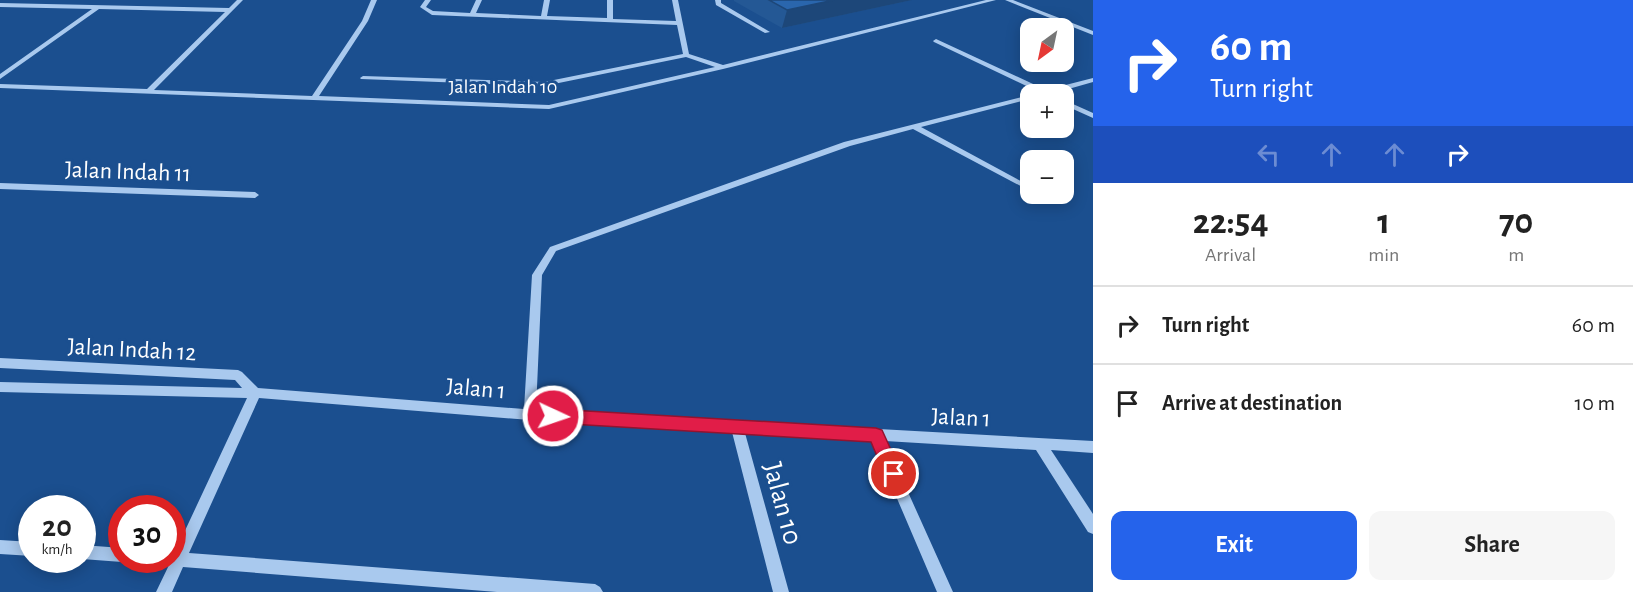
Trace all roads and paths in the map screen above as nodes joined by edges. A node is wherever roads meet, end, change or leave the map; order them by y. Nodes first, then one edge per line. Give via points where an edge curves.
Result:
1 (240, 0) edge
2 (374, 0) edge
3 (428, 0) edge
4 (479, 0) edge
5 (547, 0) edge
6 (610, 0) edge
7 (675, 0) edge
8 (717, 0) edge
9 (993, 0) edge
10 (1008, 0) edge
11 (0, 5) edge
12 (98, 7) junction
13 (230, 10) junction
14 (472, 15) junction
15 (544, 18) junction
16 (610, 21) junction
17 (679, 23) junction
18 (767, 32) dead end
19 (1093, 33) edge
20 (936, 40) dead end
21 (686, 55) junction
22 (723, 67) junction
23 (0, 77) edge
24 (363, 78) dead end
25 (1093, 80) edge
26 (1024, 84) edge
27 (1074, 85) edge
28 (0, 86) edge
29 (149, 91) junction
30 (315, 98) junction
31 (1020, 99) edge
32 (1074, 107) edge
33 (1093, 116) edge
34 (912, 126) junction
35 (1020, 184) edge
36 (0, 186) edge
37 (255, 195) dead end
38 (0, 363) edge
39 (0, 387) edge
40 (255, 393) junction
41 (530, 415) junction
42 (737, 428) junction
43 (876, 435) junction
44 (1040, 444) junction
45 (1093, 447) edge
46 (1093, 527) edge
47 (186, 538) edge
48 (0, 547) edge
49 (18, 548) edge
50 (186, 560) edge
51 (171, 573) edge
52 (164, 592) edge
53 (595, 592) edge
54 (781, 592) edge
55 (945, 592) edge

1 - 13 street
2 - 30 street
3 - 14 street via 423,7 432,13
4 - 14 street
5 - 15 street
6 - 16 street
7 - 17 street
8 - 18 street
9 - 22 street, Jalan Indah 10
10 - 19 street
11 - 12 street
12 - 13 street
12 - 23 street
13 - 29 street
14 - 15 street
15 - 16 street
16 - 17 street
17 - 21 street
20 - 26 street
21 - 22 street
21 - 24 street via 544,84
22 - 30 street, Jalan Indah 10 via 549,107
25 - 27 street
28 - 29 street, Jalan Indah 10
29 - 30 street, Jalan Indah 10
31 - 34 street
32 - 33 street
34 - 35 street
34 - 41 street via 847,144 553,249 537,275
36 - 37 street, Jalan Indah 11
38 - 40 street, Jalan Indah 12 via 238,375
39 - 40 street, Jalan 1
40 - 41 street, Jalan 1
40 - 47 street
41 - 42 street, Jalan 1
42 - 43 street, Jalan 1
42 - 54 street, Jalan 10
43 - 44 street, Jalan 1
43 - 55 street
44 - 45 street, Jalan 1
44 - 46 street
48 - 49 street
50 - 53 street
51 - 52 street

